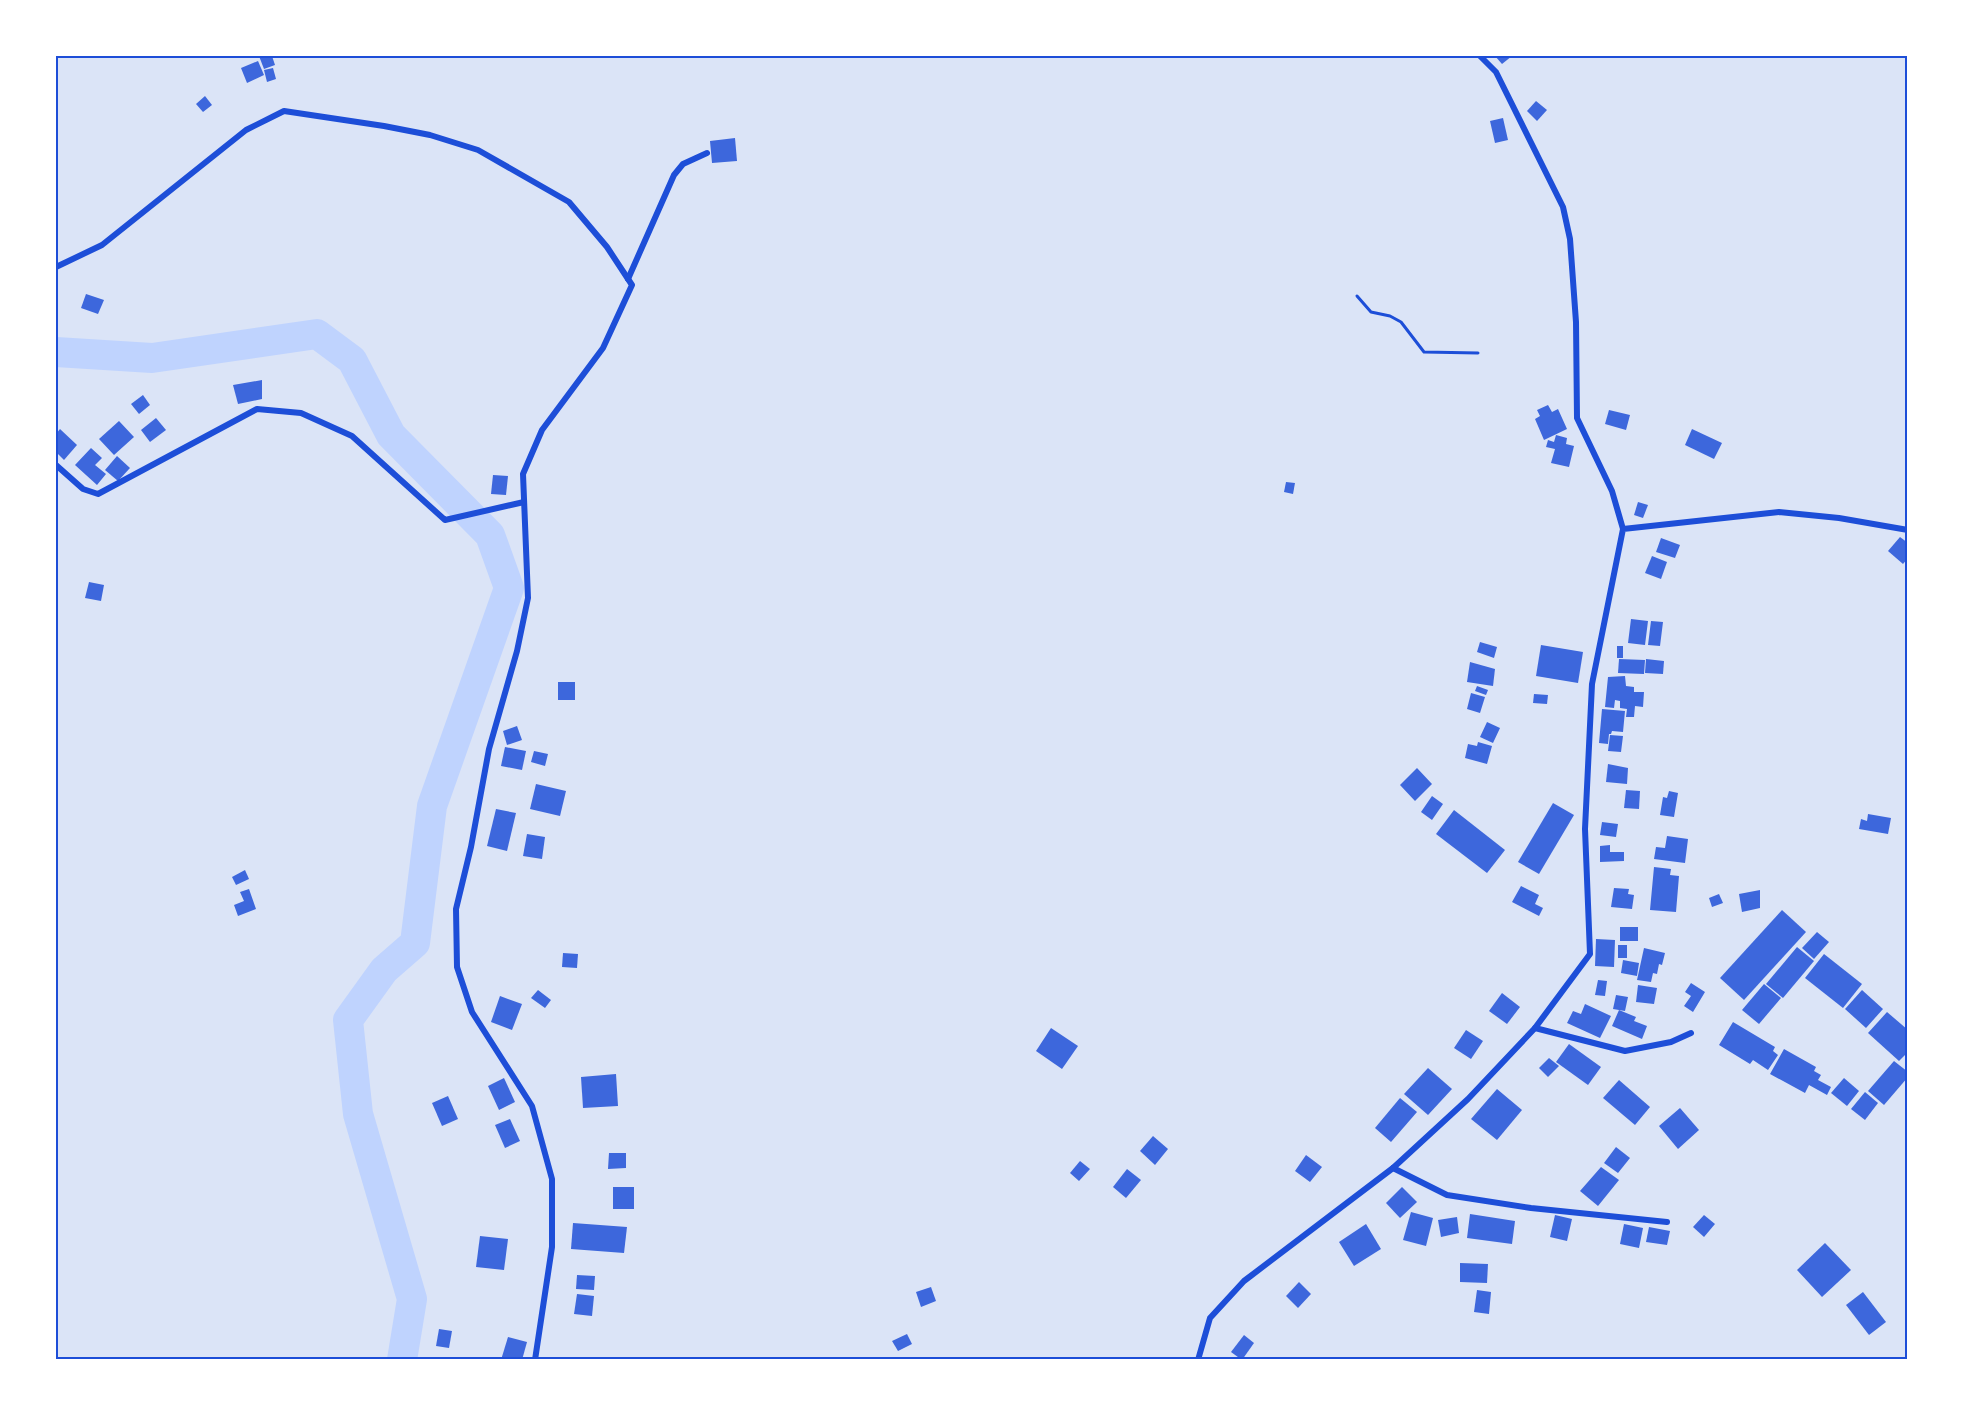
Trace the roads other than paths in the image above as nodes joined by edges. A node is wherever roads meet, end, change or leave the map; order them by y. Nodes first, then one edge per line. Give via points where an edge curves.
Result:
1 (1480, 56) edge
2 (707, 153) dead end
3 (56, 267) edge
4 (628, 279) junction
5 (56, 465) edge
6 (524, 502) junction
7 (1623, 529) junction
8 (1908, 530) edge
9 (1535, 1028) junction
10 (1691, 1033) dead end
11 (1393, 1168) junction
12 (1667, 1222) dead end
13 (535, 1359) edge
14 (1198, 1359) edge

1 - 7 street via 1496,72 1563,207 1570,238 1576,322 1577,418 1612,491
2 - 4 street via 683,164 674,175
3 - 4 street via 102,245 246,130 284,111 430,135 478,150 569,202
4 - 6 street via 632,285 603,348 542,430 523,474
5 - 6 street via 83,489 98,494 257,409 301,412 352,436 445,520
6 - 13 street via 528,598 489,749 456,921 457,967 472,1012 532,1106 552,1179 552,1247
7 - 8 street via 1779,512
7 - 9 street via 1592,684 1586,829 1590,954
9 - 10 street via 1625,1051 1671,1042
9 - 11 street via 1468,1099
11 - 12 street via 1447,1195
11 - 14 street via 1244,1281 1210,1318

